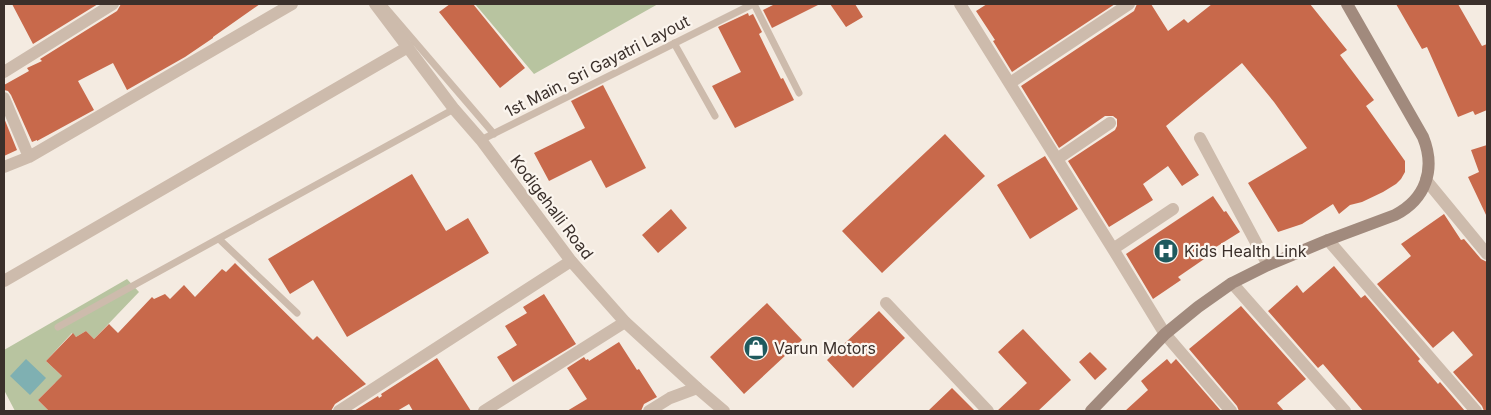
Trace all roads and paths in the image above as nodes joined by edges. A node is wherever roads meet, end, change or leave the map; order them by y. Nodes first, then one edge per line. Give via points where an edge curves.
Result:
1 (113, 4) edge
2 (292, 4) edge
3 (375, 4) edge
4 (382, 4) edge
5 (754, 4) edge
6 (962, 4) edge
7 (1129, 4) edge
8 (1347, 4) edge
9 (674, 43) junction
10 (408, 47) junction
11 (4, 72) edge
12 (1010, 83) junction
13 (799, 93) dead end
14 (4, 98) edge
15 (454, 109) junction
16 (715, 116) dead end
17 (1110, 123) dead end
18 (494, 134) junction
19 (1200, 138) dead end
20 (481, 140) junction
21 (29, 157) junction
22 (1057, 159) junction
23 (4, 167) edge
24 (1426, 180) junction
25 (1173, 209) dead end
26 (219, 240) junction
27 (1328, 240) junction
28 (1113, 249) junction
29 (1487, 254) edge
30 (571, 261) junction
31 (1268, 265) junction
32 (4, 281) edge
33 (1232, 283) junction
34 (886, 303) dead end
35 (297, 313) dead end
36 (625, 322) junction
37 (58, 327) dead end
38 (1165, 334) junction
39 (697, 388) junction
40 (1097, 409) edge
41 (339, 411) edge
42 (484, 411) edge
43 (649, 411) edge
44 (724, 411) edge
45 (988, 411) edge
46 (1231, 411) edge
47 (1345, 411) edge
48 (1476, 411) edge

1 - 11 street
2 - 21 street
3 - 10 street, Kodigehalli Road
4 - 18 lane
5 - 9 lane, 1st Main, Sri Gayatri Layout
5 - 13 lane
6 - 12 street
7 - 12 street
8 - 24 main road via 1428,147 1430,158
9 - 16 lane
9 - 18 lane, 1st Main, Sri Gayatri Layout
10 - 15 street, Kodigehalli Road
10 - 32 street
12 - 22 street
14 - 21 street
15 - 20 street, Kodigehalli Road
15 - 26 lane
17 - 22 street
18 - 20 lane, 1st Main, Sri Gayatri Layout
19 - 31 street
20 - 30 street, Kodigehalli Road
21 - 23 street
22 - 28 street
24 - 27 main road via 1418,197 1405,210
24 - 29 street
25 - 28 street
26 - 35 lane
26 - 37 lane
27 - 31 main road
27 - 48 street
28 - 38 street
30 - 36 street, Kodigehalli Road
30 - 41 street
31 - 33 main road
33 - 38 main road
33 - 47 street
34 - 45 street
36 - 39 street, Kodigehalli Road
36 - 42 street
38 - 40 main road
38 - 46 street
39 - 43 street via 670,398
39 - 44 street, Kodigehalli Road

